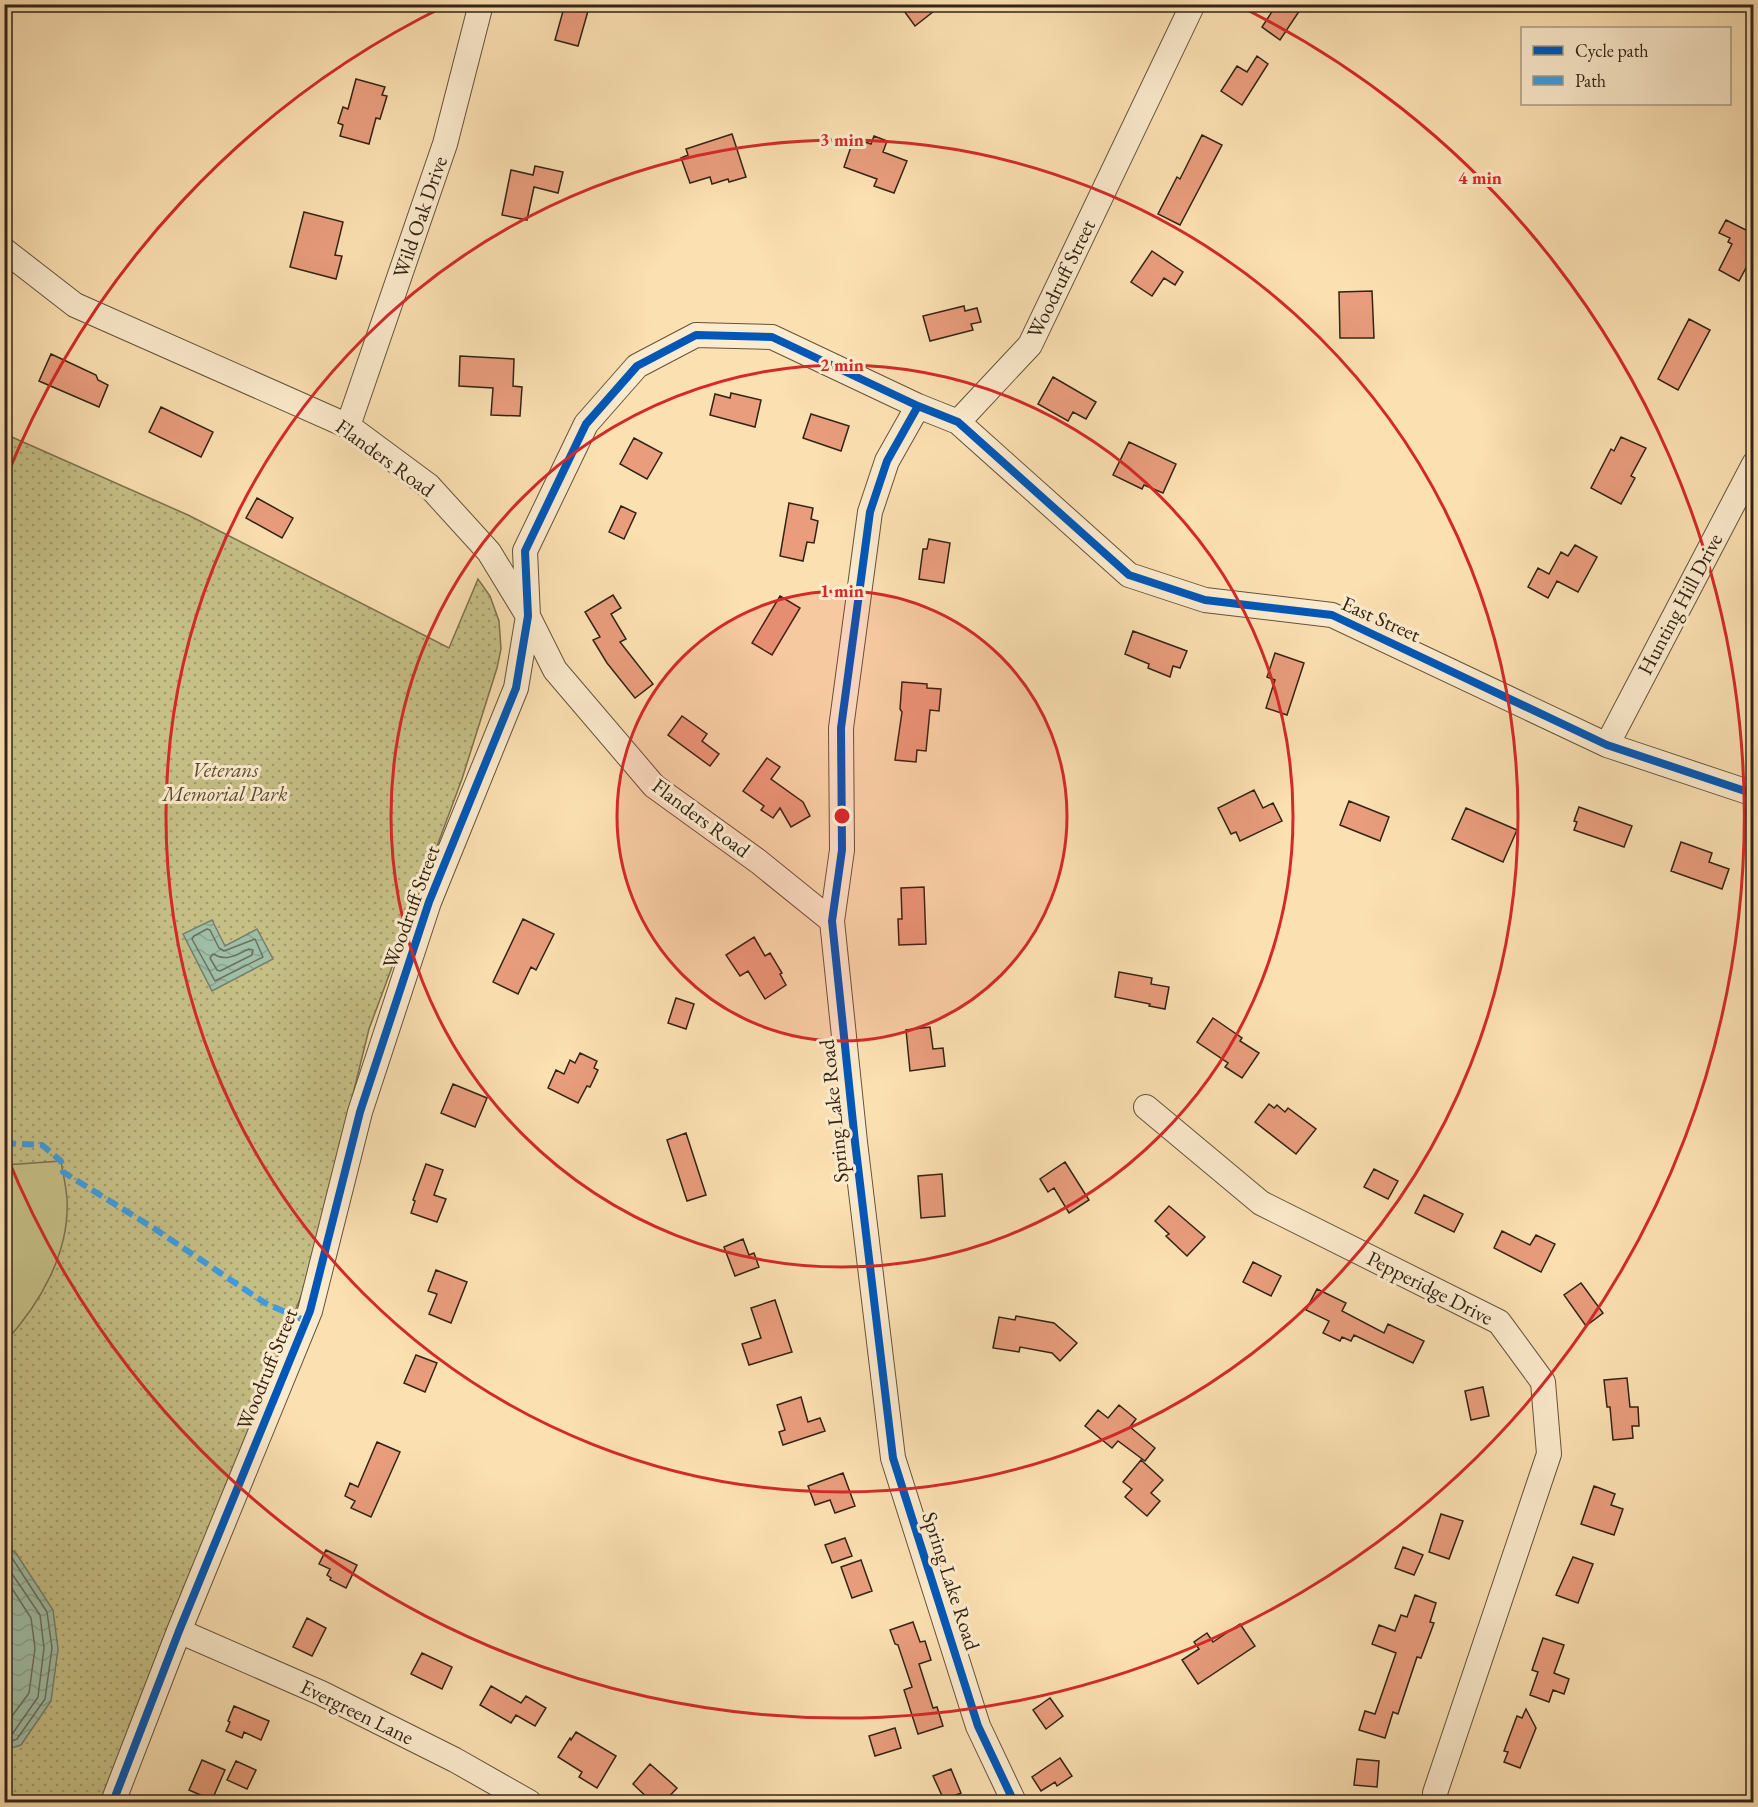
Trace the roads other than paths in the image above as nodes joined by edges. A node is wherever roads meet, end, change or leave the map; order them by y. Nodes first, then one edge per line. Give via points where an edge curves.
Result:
1 (481, 4) edge
2 (1193, 4) edge
3 (4, 249) edge
4 (918, 406) junction
5 (958, 422) junction
6 (348, 426) junction
7 (1754, 464) edge
8 (528, 616) junction
9 (1607, 745) junction
10 (1754, 794) edge
11 (832, 921) junction
12 (1146, 1107) dead end
13 (179, 1631) junction
14 (113, 1803) edge
15 (529, 1803) edge
16 (1014, 1803) edge
17 (1436, 1803) edge

1 - 6 street, Wild Oak Drive via 445,144
2 - 5 street, Woodruff Street via 1030,345
3 - 6 street, Flanders Road via 75,305
4 - 5 street, Woodruff Street
4 - 8 street, Woodruff Street via 772,337 696,335 637,366 586,424 525,551
4 - 11 street, Spring Lake Road via 887,461 870,512 841,728 842,850
5 - 9 street, East Street via 1128,575 1204,600 1332,615
6 - 8 street, Flanders Road via 429,486 489,552
7 - 9 street, Hunting Hill Drive
8 - 11 street, Flanders Road via 555,670 654,786
8 - 13 street, Woodruff Street via 516,688 429,902 360,1112 310,1311
9 - 10 street, East Street
11 - 16 street, Spring Lake Road via 893,1458 978,1726
12 - 17 street, Pepperidge Drive via 1261,1203 1499,1322 1543,1382 1549,1454 1435,1793
13 - 14 street, Woodruff Street
13 - 15 street, Evergreen Lane via 321,1693 455,1760

